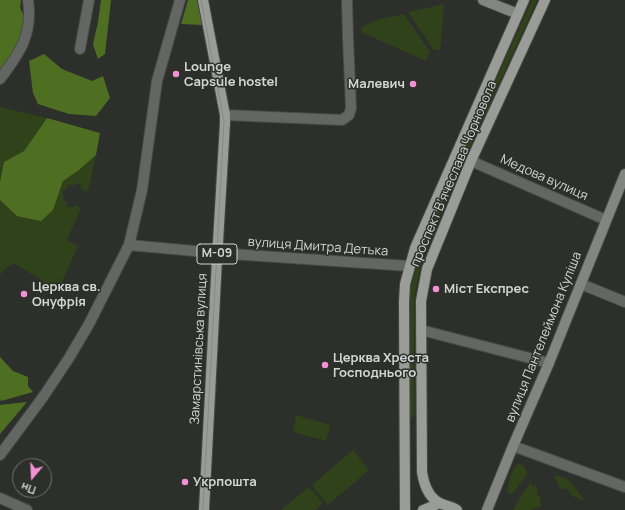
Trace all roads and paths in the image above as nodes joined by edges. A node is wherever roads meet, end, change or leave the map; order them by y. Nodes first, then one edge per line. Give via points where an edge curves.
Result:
1 (28, 0) edge
2 (89, 0) edge
3 (180, 0) edge
4 (203, 0) edge
5 (347, 0) edge
6 (483, 0) edge
7 (524, 0) edge
8 (545, 0) edge
9 (518, 14) junction
10 (80, 49) dead end
11 (0, 79) edge
12 (225, 114) junction
13 (472, 160) junction
14 (625, 174) edge
15 (606, 220) junction
16 (129, 245) junction
17 (217, 253) junction
18 (409, 266) junction
19 (581, 284) junction
20 (625, 302) edge
21 (421, 330) junction
22 (549, 363) junction
23 (513, 446) junction
24 (0, 455) edge
25 (625, 487) edge
26 (0, 498) edge
27 (440, 503) junction
28 (28, 510) edge
29 (204, 510) edge
30 (406, 510) edge
31 (423, 510) edge
32 (457, 510) edge
33 (487, 510) edge

1 - 11 street via 30,11 24,40 16,59
2 - 10 street
3 - 16 street via 157,81 142,190
4 - 12 main road, Замарстинівська вулиця / М-09
5 - 12 street via 352,108 349,115 342,120
6 - 9 street
7 - 9 main road, проспект Вʼячеслава Чорновола
8 - 13 main road, проспект Вʼячеслава Чорновола
9 - 18 main road, проспект Вʼячеслава Чорновола
12 - 17 main road, Замарстинівська вулиця / М-09
13 - 15 street, Медова вулиця
13 - 21 main road, проспект Вʼячеслава Чорновола via 427,269 421,301
14 - 15 street, вулиця Пантелеймона Куліша
15 - 19 street, вулиця Пантелеймона Куліша
16 - 17 street, вулиця Дмитра Детька
16 - 24 street via 93,317 67,361
17 - 18 street, вулиця Дмитра Детька
17 - 29 main road, Замарстинівська вулиця / М-09
18 - 30 main road, проспект Вʼячеслава Чорновола via 405,284 403,332
19 - 20 street
19 - 22 street, вулиця Пантелеймона Куліша
21 - 22 street
21 - 27 main road, проспект Вʼячеслава Чорновола via 423,483 430,495
22 - 23 street, вулиця Пантелеймона Куліша
23 - 25 street
23 - 33 street, вулиця Пантелеймона Куліша
26 - 28 street
27 - 31 main road
27 - 32 main road

